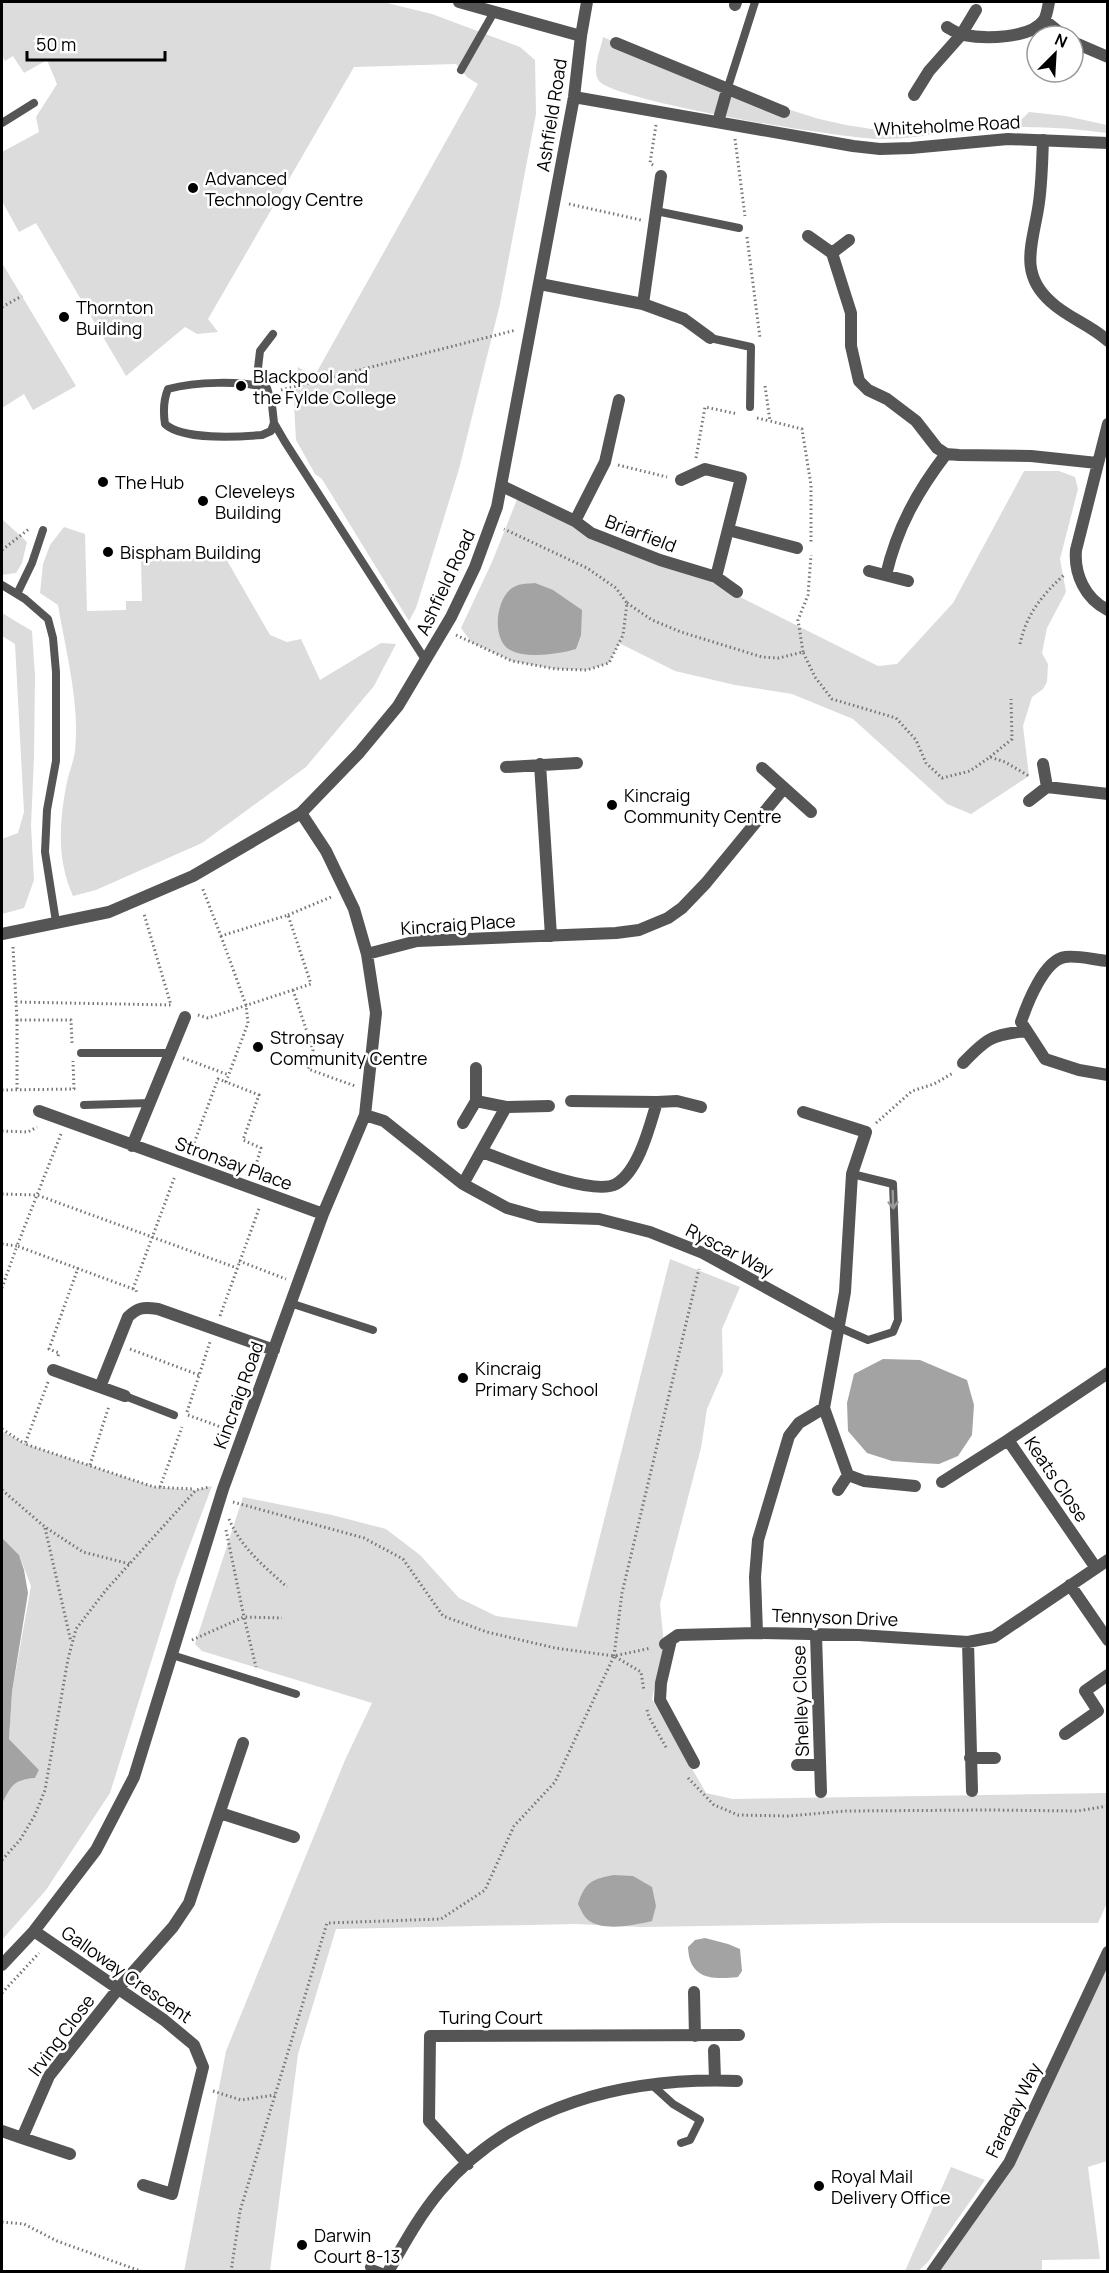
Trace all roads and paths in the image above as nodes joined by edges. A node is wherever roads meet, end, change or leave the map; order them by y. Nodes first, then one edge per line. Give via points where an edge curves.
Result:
1 (459, 2) edge
2 (587, 2) edge
3 (754, 2) edge
4 (1049, 2) edge
5 (976, 10) dead end
6 (494, 12) junction
7 (1044, 20) junction
8 (1049, 24) edge
9 (947, 27) dead end
10 (961, 35) junction
11 (581, 36) junction
12 (616, 43) dead end
13 (1085, 47) edge
14 (1107, 57) edge
15 (461, 70) dead end
16 (727, 90) junction
17 (914, 95) dead end
18 (574, 97) junction
19 (34, 103) dead end
20 (658, 111) junction
21 (784, 112) dead end
22 (718, 122) junction
23 (2, 123) edge
24 (734, 125) junction
25 (1043, 140) junction
26 (1107, 143) edge
27 (661, 176) joint
28 (555, 201) junction
29 (655, 217) junction
30 (745, 220) dead end
31 (743, 230) joint
32 (808, 236) dead end
33 (849, 240) dead end
34 (832, 253) junction
35 (540, 284) junction
36 (22, 296) dead end
37 (643, 304) junction
38 (2, 307) edge
39 (532, 326) junction
40 (273, 334) dead end
41 (710, 338) joint
42 (760, 338) dead end
43 (1107, 341) edge
44 (256, 385) junction
45 (765, 386) dead end
46 (269, 394) junction
47 (619, 400) dead end
48 (750, 407) dead end
49 (770, 421) junction
50 (274, 423) junction
51 (1107, 424) edge
52 (946, 454) junction
53 (605, 462) junction
54 (1097, 463) junction
55 (687, 477) junction
56 (502, 486) junction
57 (575, 521) junction
58 (492, 524) junction
59 (30, 529) dead end
60 (43, 530) dead end
61 (728, 530) junction
62 (796, 548) dead end
63 (2, 550) edge
64 (1074, 566) junction
65 (869, 571) dead end
66 (886, 575) junction
67 (716, 577) junction
68 (909, 581) dead end
69 (2, 585) edge
70 (737, 592) dead end
71 (17, 594) junction
72 (627, 603) junction
73 (1107, 610) edge
74 (444, 629) junction
75 (1020, 644) dead end
76 (803, 652) junction
77 (426, 661) junction
78 (1011, 699) dead end
79 (990, 757) junction
80 (577, 763) dead end
81 (540, 764) junction
82 (1043, 764) dead end
83 (506, 767) dead end
84 (762, 768) dead end
85 (1047, 787) junction
86 (784, 788) junction
87 (1107, 794) edge
88 (1029, 801) dead end
89 (811, 812) dead end
90 (301, 813) junction
91 (196, 874) junction
92 (346, 891) junction
93 (140, 899) junction
94 (288, 915) junction
95 (56, 922) junction
96 (7, 934) edge
97 (221, 936) junction
98 (551, 936) junction
99 (367, 954) junction
100 (1107, 961) edge
101 (293, 990) junction
102 (16, 1002) junction
103 (171, 1005) junction
104 (246, 1005) junction
105 (185, 1012) junction
106 (17, 1020) junction
107 (1025, 1031) junction
108 (72, 1043) dead end
109 (170, 1053) junction
110 (76, 1054) joint
111 (963, 1063) joint
112 (476, 1068) dead end
113 (229, 1075) junction
114 (1107, 1075) edge
115 (226, 1082) junction
116 (2, 1090) edge
117 (17, 1090) junction
118 (367, 1091) junction
119 (476, 1101) junction
120 (571, 1101) dead end
121 (657, 1102) junction
122 (150, 1103) junction
123 (84, 1105) dead end
124 (549, 1106) dead end
125 (506, 1107) junction
126 (701, 1107) dead end
127 (39, 1111) dead end
128 (803, 1112) dead end
129 (365, 1115) junction
130 (61, 1119) junction
131 (463, 1123) dead end
132 (2, 1131) edge
133 (866, 1132) junction
134 (132, 1146) junction
135 (482, 1152) junction
136 (183, 1164) junction
137 (852, 1174) junction
138 (463, 1184) junction
139 (249, 1188) junction
140 (264, 1193) junction
141 (2, 1194) edge
142 (37, 1195) junction
143 (322, 1214) junction
144 (152, 1237) junction
145 (2, 1244) edge
146 (17, 1246) junction
147 (703, 1253) junction
148 (239, 1262) junction
149 (78, 1268) junction
150 (237, 1268) junction
151 (298, 1283) junction
152 (2, 1288) edge
153 (133, 1288) junction
154 (290, 1303) junction
155 (141, 1308) junction
156 (838, 1328) junction
157 (215, 1329) junction
158 (373, 1330) dead end
159 (117, 1345) junction
160 (274, 1350) junction
161 (52, 1371) junction
162 (1107, 1372) edge
163 (199, 1375) junction
164 (100, 1387) junction
165 (119, 1395) junction
166 (824, 1408) junction
167 (186, 1414) junction
168 (174, 1415) dead end
169 (2, 1429) edge
170 (243, 1435) junction
171 (1008, 1440) junction
172 (25, 1444) junction
173 (89, 1466) junction
174 (848, 1475) junction
175 (228, 1477) junction
176 (942, 1482) dead end
177 (915, 1486) dead end
178 (160, 1487) junction
179 (2, 1490) edge
180 (196, 1490) junction
181 (838, 1490) dead end
182 (220, 1498) junction
183 (45, 1527) junction
184 (1107, 1560) edge
185 (130, 1564) junction
186 (1096, 1568) junction
187 (1070, 1585) junction
188 (287, 1587) dead end
189 (244, 1617) junction
190 (282, 1618) dead end
191 (757, 1633) junction
192 (816, 1635) junction
193 (672, 1636) junction
194 (1107, 1640) edge
195 (968, 1642) junction
196 (72, 1644) junction
197 (173, 1652) junction
198 (614, 1656) junction
199 (1107, 1675) edge
200 (260, 1683) junction
201 (296, 1694) dead end
202 (1065, 1734) dead end
203 (243, 1743) dead end
204 (970, 1758) junction
205 (995, 1758) dead end
206 (694, 1763) dead end
207 (797, 1765) dead end
208 (820, 1765) junction
209 (972, 1791) dead end
210 (820, 1792) dead end
211 (220, 1814) junction
212 (294, 1837) dead end
213 (2, 1860) edge
214 (34, 1931) junction
215 (49, 1942) junction
216 (1107, 1952) edge
217 (2, 1965) edge
218 (118, 1989) junction
219 (694, 1992) dead end
220 (2, 1993) edge
221 (739, 2035) dead end
222 (695, 2036) junction
223 (714, 2050) dead end
224 (715, 2080) junction
225 (737, 2081) dead end
226 (651, 2084) junction
227 (200, 2088) junction
228 (275, 2094) junction
229 (2, 2131) edge
230 (22, 2138) junction
231 (681, 2143) dead end
232 (70, 2154) dead end
233 (468, 2164) junction
234 (143, 2185) dead end
235 (2, 2222) edge
236 (369, 2268) dead end
237 (143, 2271) edge
238 (231, 2271) edge
239 (382, 2271) edge
240 (387, 2271) edge
241 (932, 2271) edge

1 - 6 street
2 - 11 street, Ashfield Road
3 - 16 lane
4 - 7 street
5 - 10 street
6 - 11 street
6 - 15 lane
7 - 8 street
7 - 10 street via 1009,36
9 - 10 street
10 - 17 street
11 - 18 street, Ashfield Road
12 - 16 street
13 - 14 street
16 - 21 street
16 - 22 street
18 - 20 street, Whiteholme Road
18 - 28 street, Ashfield Road
19 - 23 lane
20 - 22 street, Whiteholme Road
20 - 27 path via 650,162
22 - 24 street, Whiteholme Road
24 - 25 street, Whiteholme Road via 880,149
24 - 30 path
25 - 26 street, Whiteholme Road
25 - 43 street via 1040,192 1029,255 1031,274 1052,303
27 - 29 street
28 - 29 path
28 - 35 street, Ashfield Road
29 - 31 lane
29 - 37 street
31 - 42 path
32 - 34 street
33 - 34 street
34 - 52 street via 851,313 851,346 858,381 916,421
35 - 37 street
35 - 39 street, Ashfield Road
36 - 38 path
37 - 41 street via 684,319
39 - 46 path
39 - 56 street, Ashfield Road
40 - 44 lane via 261,351
41 - 48 lane via 751,347
44 - 46 lane via 267,388
44 - 50 lane via 182,385 168,389 163,411 165,424 180,433 247,436 262,435
45 - 49 path
46 - 50 lane
47 - 53 street
49 - 55 path via 705,406
49 - 76 path via 802,429 811,485 808,595 798,620
50 - 77 lane
51 - 54 street
52 - 54 street via 1031,456
52 - 66 street via 913,502
53 - 55 path
53 - 57 street
54 - 64 street
55 - 61 street via 705,469 741,478
56 - 57 street, Briarfield
56 - 58 street, Ashfield Road
57 - 67 street, Briarfield via 591,533
58 - 72 path via 587,568 616,588
58 - 74 street, Ashfield Road
59 - 63 path
60 - 71 lane
61 - 62 street
61 - 67 street
64 - 73 street via 1092,600
64 - 75 path via 1034,608
65 - 66 street
66 - 68 street
67 - 70 street, Briarfield
69 - 71 lane
71 - 95 lane via 48,619 53,638 57,672 56,761 47,810 45,852
72 - 74 path via 623,634 609,663 587,670 512,661
72 - 76 path via 652,620 681,632 762,657 779,658
74 - 77 street, Ashfield Road
76 - 79 path via 832,699 896,718 916,740 926,763 942,778 970,771
77 - 90 street, Ashfield Road via 398,706 366,746
78 - 79 path via 1012,739
79 - 85 path
80 - 81 street
81 - 83 street
81 - 98 street
82 - 85 street
84 - 86 street
85 - 87 street
85 - 88 street
86 - 89 street
86 - 98 street, Kincraig Place via 706,883 668,918 639,930
90 - 91 street, Ashfield Road
90 - 92 street, Kincraig Road
91 - 93 street, Ashfield Road
91 - 97 path
92 - 94 path
92 - 99 street, Kincraig Road
93 - 95 street, Ashfield Road via 109,912
93 - 103 path
94 - 97 path
94 - 101 path via 311,984
95 - 96 street, Ashfield Road
96 - 102 path
97 - 104 path
98 - 99 street, Kincraig Place via 417,941
99 - 118 street, Kincraig Road via 376,1014
100 - 107 street via 1064,957 1055,962 1028,1002 1021,1022
101 - 104 path
101 - 118 path via 313,1050 308,1069
102 - 103 path
102 - 106 path
103 - 105 path
104 - 105 path via 208,1018
104 - 113 path via 248,1023
105 - 109 street
106 - 108 path via 71,1020
106 - 117 path
107 - 111 street via 988,1040
107 - 114 street via 1045,1059
109 - 110 lane
109 - 113 path
109 - 122 street
110 - 117 path via 74,1089
111 - 133 path via 934,1084 912,1091
112 - 119 street
113 - 115 path
115 - 136 path via 218,1079
115 - 139 path via 259,1095 243,1140 261,1148
116 - 117 path
118 - 129 street, Kincraig Road
119 - 125 street
119 - 131 street
120 - 121 street
121 - 126 street via 677,1101
121 - 135 street via 642,1147 627,1174 616,1184 602,1187 559,1179
122 - 123 lane
122 - 134 street
124 - 125 street
125 - 135 street
127 - 130 street, Stronsay Place
128 - 133 street
129 - 138 street, Ryscar Way via 384,1121
129 - 143 street, Kincraig Road
130 - 132 path via 28,1132
130 - 134 street, Stronsay Place
130 - 142 path
133 - 137 street
134 - 136 street, Stronsay Place
135 - 138 street
136 - 139 street, Stronsay Place
136 - 144 path
137 - 156 street via 845,1292
137 -> 156 lane via 893,1184 898,1320 893,1332 868,1340
138 - 147 street, Ryscar Way via 507,1208 539,1217 599,1220 650,1232
139 - 140 street, Stronsay Place
140 - 143 street, Stronsay Place
140 - 148 path
141 - 142 path
142 - 144 path
142 - 146 path
143 - 151 street, Kincraig Road
144 - 150 path
144 - 153 path
145 - 146 path
146 - 149 path
146 - 152 path
147 - 156 street, Ryscar Way
147 - 198 path via 622,1593
148 - 150 path
148 - 151 path
149 - 153 path
149 - 161 path via 49,1349 59,1353
150 - 157 path
151 - 154 street, Kincraig Road
153 - 155 path
154 - 158 lane
154 - 160 street, Kincraig Road
155 - 157 street via 158,1309
155 - 159 street via 128,1317
156 - 166 street
157 - 160 street
157 - 163 path
159 - 163 path
159 - 164 street
160 - 170 street, Kincraig Road
161 - 164 street
161 - 172 path
162 - 171 street, Keats Close
163 - 167 path
164 - 165 street
165 - 168 lane
165 - 173 path
166 - 174 street
166 - 191 street, Tennyson Drive via 799,1423 789,1436 761,1529 755,1577
167 - 170 path
167 - 178 path
169 - 172 path
170 - 175 street, Kincraig Road
171 - 176 street, Keats Close
171 - 186 street, Keats Close
172 - 173 path
173 - 178 path
174 - 177 street via 864,1481
174 - 181 street
175 - 180 path via 217,1473 212,1486
175 - 182 street, Kincraig Road
178 - 180 path
179 - 183 path
180 - 185 path
182 - 188 path via 235,1533 256,1560
182 - 189 path
182 - 197 street, Kincraig Road
182 - 198 path via 364,1538 403,1559 443,1616 487,1632 555,1648
183 - 185 path via 83,1552
183 - 196 path
184 - 186 street, Tennyson Drive
185 - 196 path via 76,1629
186 - 187 street, Tennyson Drive
187 - 194 street
187 - 195 street, Tennyson Drive via 994,1637
189 - 190 path
189 - 197 path
189 - 200 path
191 - 192 street, Tennyson Drive
191 - 193 street
192 - 195 street, Tennyson Drive
192 - 208 street, Shelley Close
193 - 198 path
193 - 206 street via 660,1700
195 - 204 street
196 - 213 path via 45,1790 20,1840
197 - 200 lane
197 - 214 street, Kincraig Road via 134,1777 96,1850
198 - 228 path via 555,1782 514,1826 486,1890 441,1919 327,1923
199 - 202 street via 1085,1691 1098,1711
200 - 201 lane
203 - 211 street, Irving Close
204 - 205 street
204 - 209 street
207 - 208 street, Shelley Close
208 - 210 street, Shelley Close
211 - 212 street
211 - 218 street, Irving Close via 189,1903
214 - 215 street, Galloway Crescent
214 - 217 street, Kincraig Road
215 - 218 street, Galloway Crescent
215 - 220 path
216 - 241 street, Faraday Way via 1009,2163
218 - 227 street, Galloway Crescent via 194,2045 203,2067
218 - 230 street, Irving Close via 49,2076
219 - 222 street
221 - 222 street, Turing Court
222 - 233 street, Turing Court via 430,2036 429,2121
223 - 224 street
224 - 225 street
224 - 226 street
226 - 231 lane via 673,2104 700,2120 690,2140
226 - 233 street via 590,2096 549,2110 521,2124
227 - 228 path via 241,2100
227 - 234 street, Galloway Crescent via 172,2194
228 - 238 path via 240,2211
229 - 230 street
230 - 232 street
233 - 240 street via 439,2192
235 - 237 path via 24,2224 57,2241
236 - 239 lane

